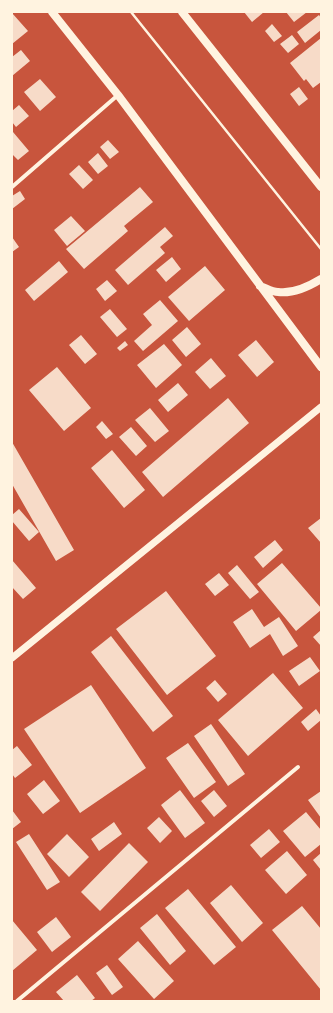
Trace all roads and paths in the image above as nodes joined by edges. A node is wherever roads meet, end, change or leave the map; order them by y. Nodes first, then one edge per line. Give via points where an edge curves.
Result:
1 (52, 12) edge
2 (131, 12) edge
3 (182, 12) edge
4 (118, 95) junction
5 (12, 186) edge
6 (321, 187) edge
7 (321, 249) edge
8 (321, 279) edge
9 (259, 286) junction
10 (321, 367) edge
11 (321, 407) edge
12 (12, 658) edge
13 (298, 768) dead end
14 (17, 1001) edge

1 - 4 main road
2 - 7 path
3 - 6 main road
4 - 5 street
4 - 9 main road
8 - 9 main road via 294,291 277,292
9 - 10 main road
11 - 12 street
13 - 14 street

